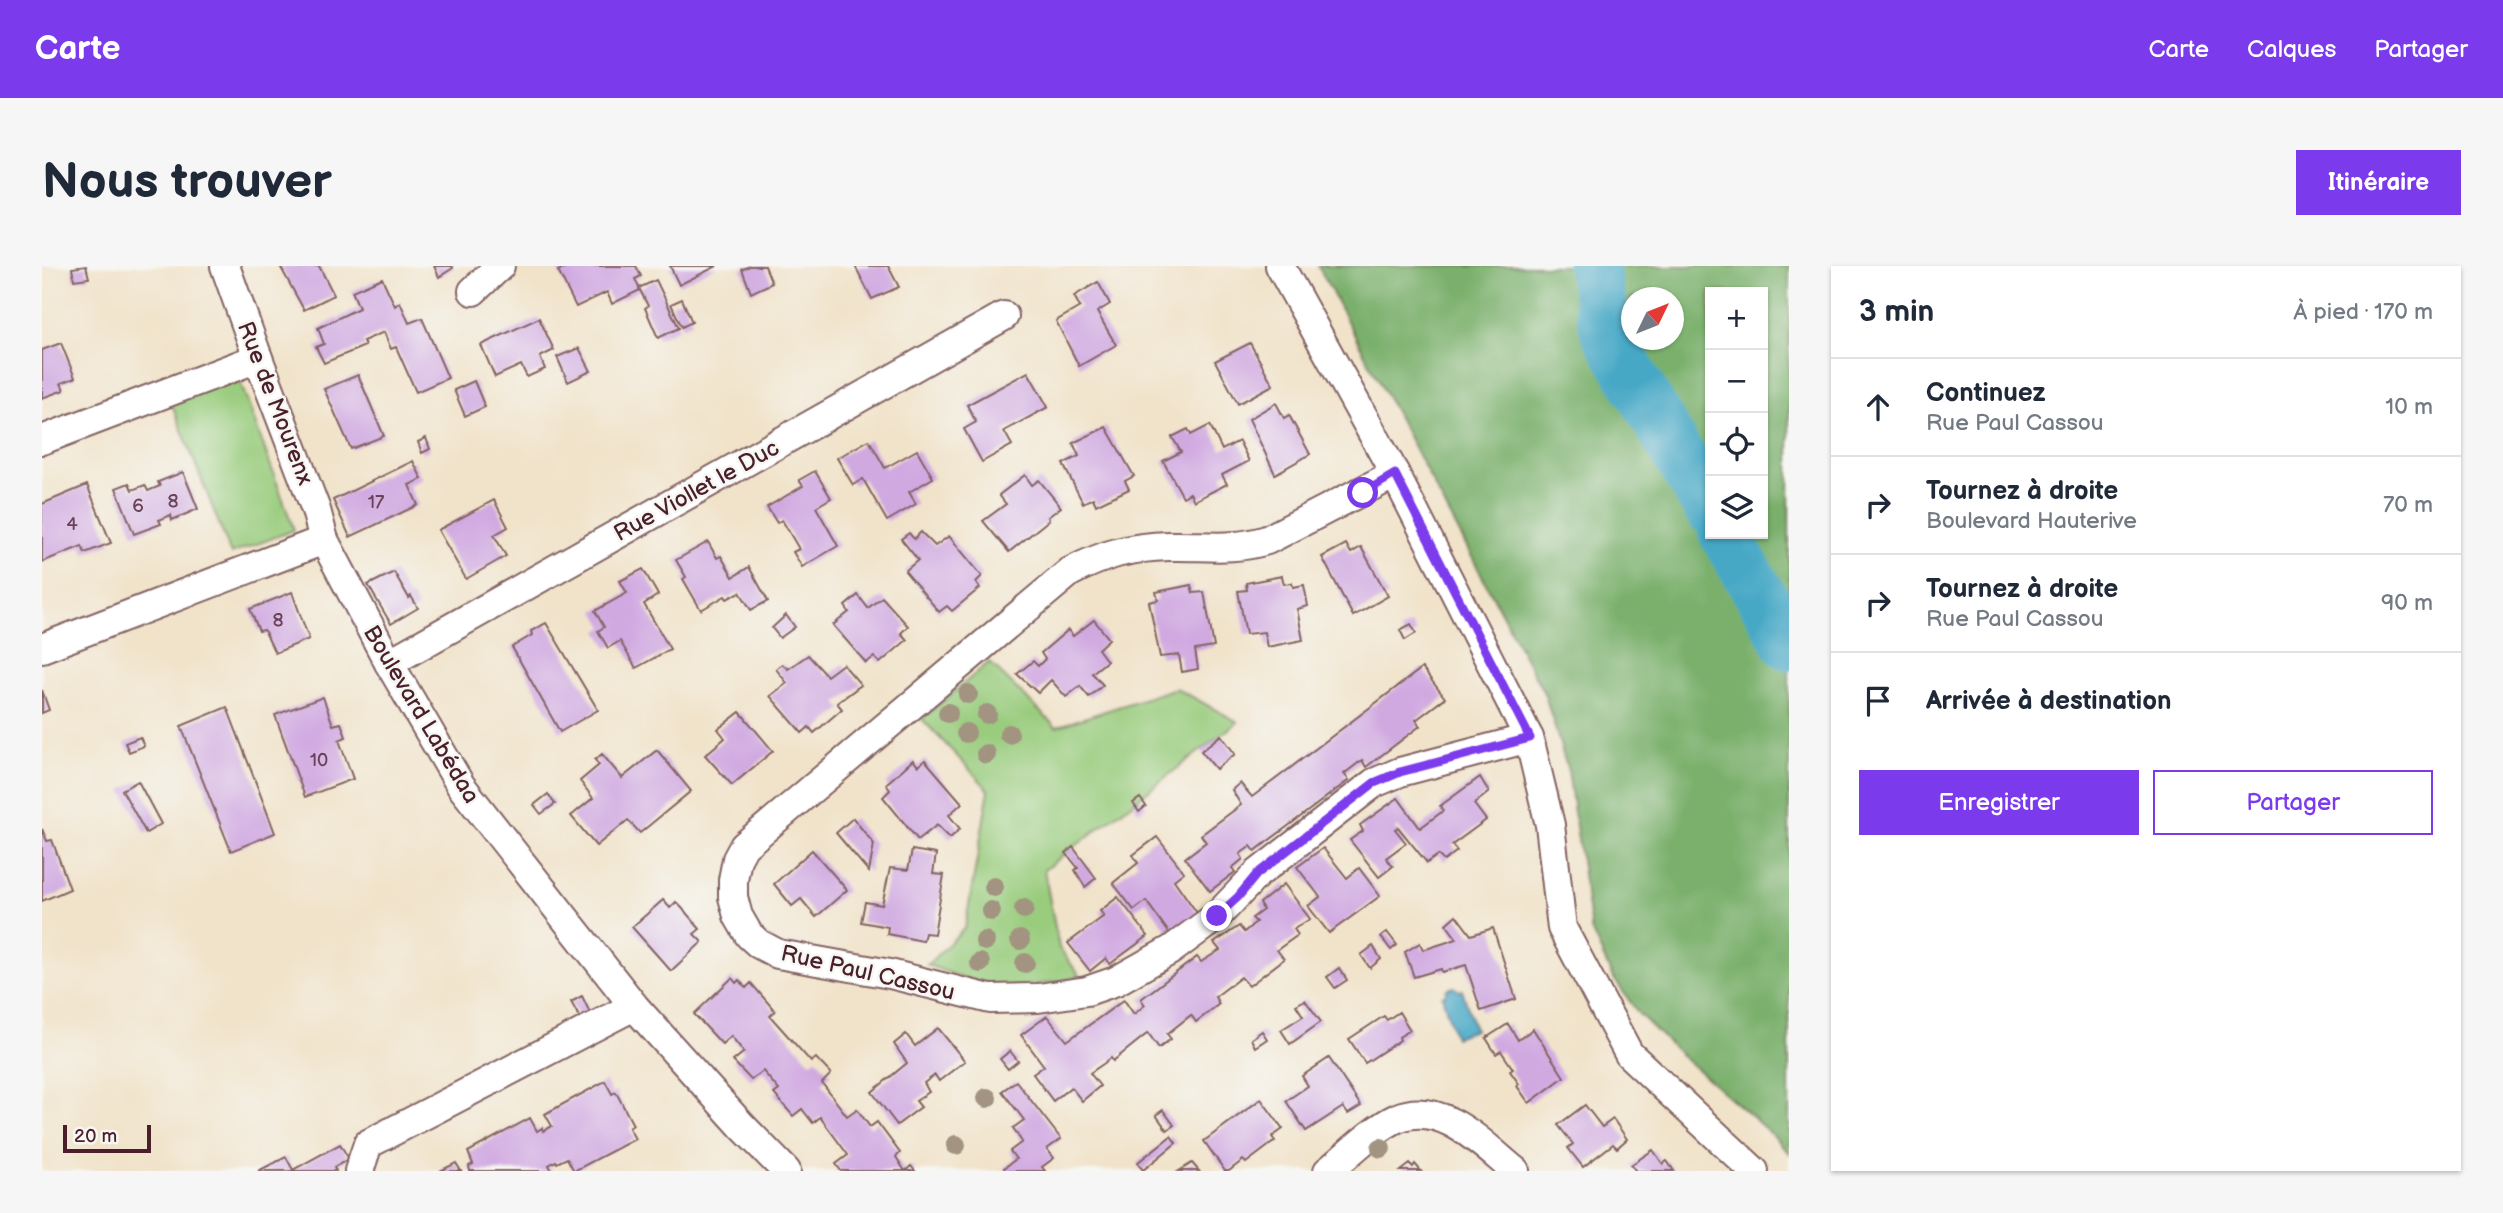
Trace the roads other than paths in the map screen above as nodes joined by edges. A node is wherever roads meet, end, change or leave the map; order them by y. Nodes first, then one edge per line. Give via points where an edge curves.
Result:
1 (225, 266) edge
2 (500, 266) edge
3 (1280, 266) edge
4 (473, 291) dead end
5 (1004, 316) dead end
6 (258, 358) junction
7 (42, 440) edge
8 (1395, 474) junction
9 (324, 540) junction
10 (42, 648) edge
11 (388, 663) junction
12 (1530, 738) junction
13 (634, 1006) junction
14 (359, 1171) edge
15 (786, 1171) edge
16 (1328, 1171) edge
17 (1515, 1171) edge
18 (1754, 1171) edge

1 - 6 street, Rue de Mourenx
2 - 4 street
3 - 8 street
5 - 11 street, Rue Viollet le Duc
6 - 7 street
6 - 9 street, Rue de Mourenx
8 - 12 street
8 - 12 street, Rue Paul Cassou via 1249,546 1133,549 1102,555 1070,572 744,846 733,880 738,916 759,944 800,959 901,976 989,999 1087,990 1116,981 1195,933 1238,897 1257,874 1374,783
9 - 10 street
9 - 11 street, Boulevard Labédaa
11 - 13 street, Boulevard Labédaa via 461,786
12 - 18 street via 1550,825 1562,928 1629,1054
13 - 14 street via 368,1144
13 - 15 street, Boulevard Labédaa
16 - 17 street via 1398,1118 1430,1115 1458,1125

